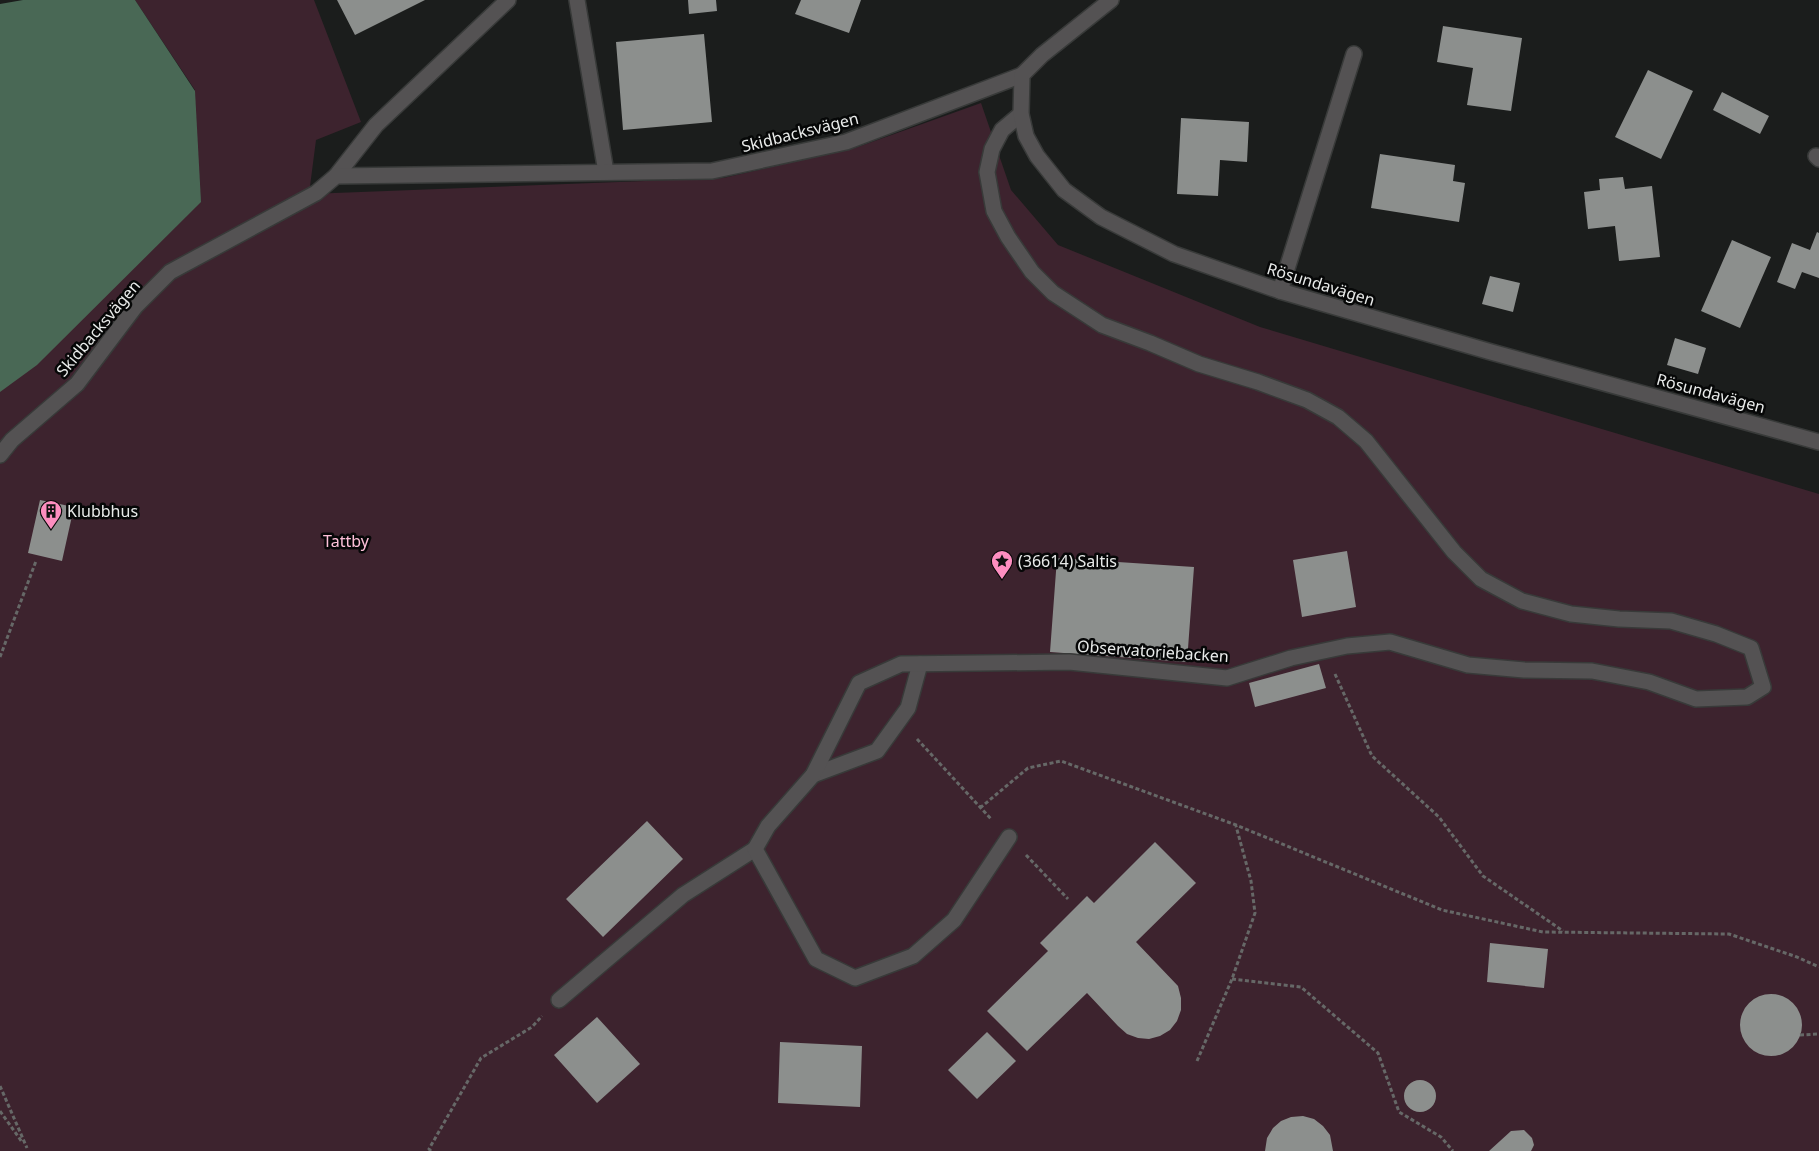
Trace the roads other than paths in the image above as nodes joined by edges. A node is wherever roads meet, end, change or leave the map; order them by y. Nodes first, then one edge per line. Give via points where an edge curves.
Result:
1 (508, 0) edge
2 (577, 0) edge
3 (1111, 0) edge
4 (1354, 54) dead end
5 (1022, 75) junction
6 (1021, 114) junction
7 (606, 172) junction
8 (336, 176) junction
9 (1280, 291) junction
10 (1819, 442) edge
11 (0, 455) edge
12 (920, 664) junction
13 (813, 775) junction
14 (1009, 837) road end
15 (755, 849) junction
16 (559, 1000) dead end

1 - 8 street, Skidbacksvägen via 376,125
2 - 7 street
3 - 5 street
4 - 9 street
5 - 6 street, Rösundavägen
5 - 7 street, Skidbacksvägen via 846,142 712,171
6 - 9 street, Rösundavägen via 1026,136 1037,156 1064,190 1101,217 1174,254
6 - 12 street, Observatoriebacken via 1002,130 992,149 987,172 994,211 1008,237 1032,272 1053,293 1102,325 1199,364 1307,400 1338,417 1366,441 1454,552 1481,579 1522,601 1571,614 1671,621 1725,638 1751,648 1763,687 1746,697 1696,699 1649,682 1592,671 1468,665 1390,642 1324,650 1227,678 1069,662
7 - 8 street, Skidbacksvägen
8 - 11 street, Skidbacksvägen via 316,193 170,272 135,307 77,384 12,440
9 - 10 street, Rösundavägen
12 - 13 street via 908,708 877,751
12 - 13 street, Observatoriebacken via 901,664 860,683
13 - 15 street, Observatoriebacken via 768,826
14 - 15 street via 954,920 913,956 855,978 816,959
15 - 16 street via 683,895

